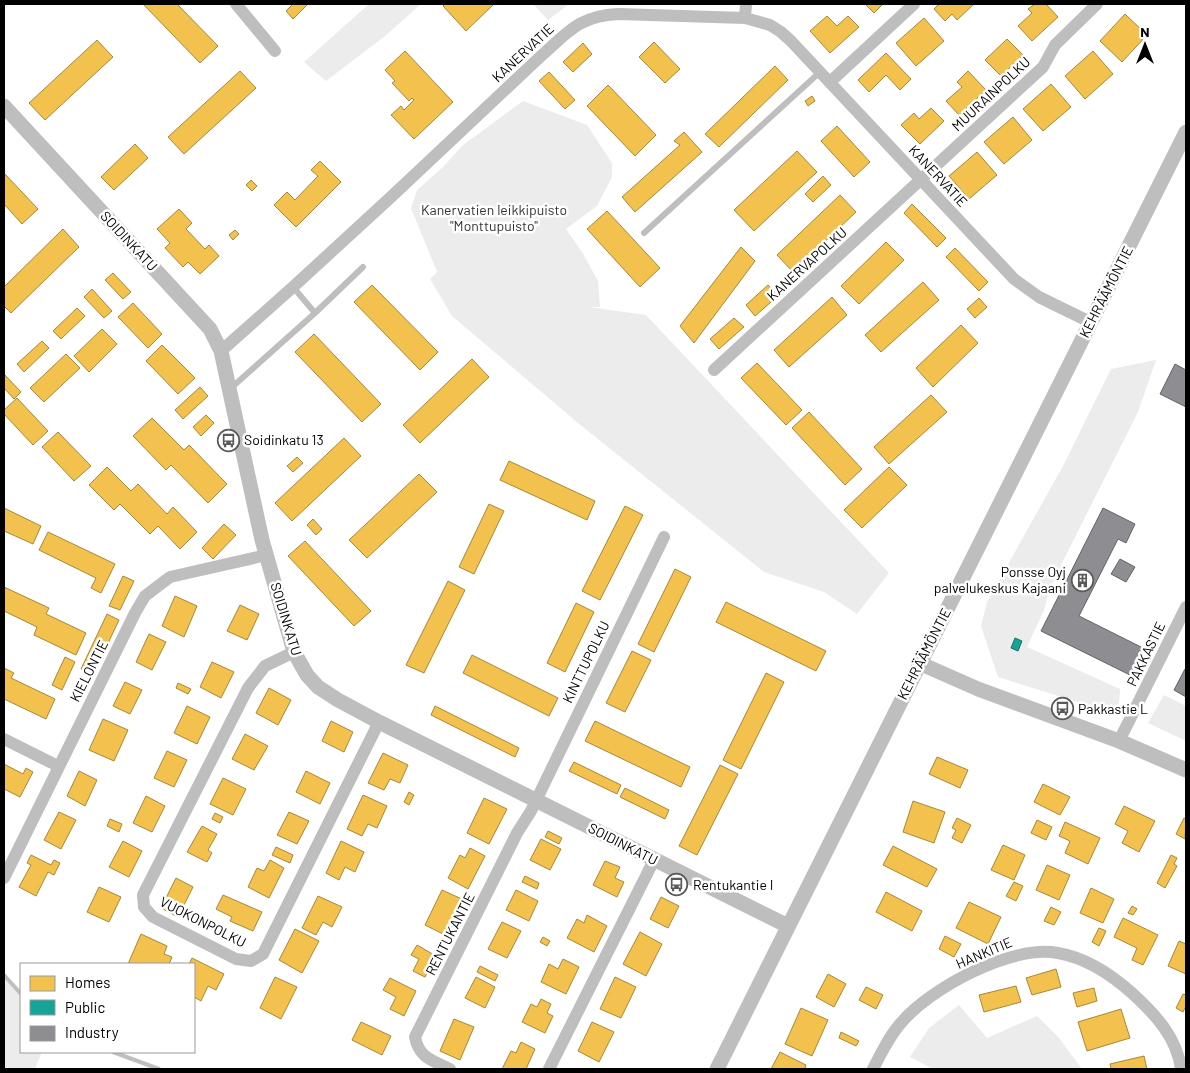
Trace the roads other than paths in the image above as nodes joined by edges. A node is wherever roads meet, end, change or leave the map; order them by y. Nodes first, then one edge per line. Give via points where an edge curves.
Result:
1 (236, 4) edge
2 (746, 4) edge
3 (914, 4) edge
4 (1097, 4) edge
5 (745, 18) junction
6 (276, 51) dead end
7 (820, 72) junction
8 (830, 82) junction
9 (4, 106) edge
10 (1186, 132) edge
11 (921, 180) junction
12 (644, 233) dead end
13 (363, 267) dead end
14 (293, 287) junction
15 (316, 313) junction
16 (1090, 322) junction
17 (221, 351) junction
18 (714, 370) dead end
19 (228, 390) junction
20 (664, 537) dead end
21 (267, 555) junction
22 (1186, 607) edge
23 (294, 652) junction
24 (919, 663) junction
25 (379, 722) junction
26 (4, 739) edge
27 (1120, 741) junction
28 (58, 766) junction
29 (1186, 770) edge
30 (535, 799) junction
31 (654, 860) junction
32 (4, 878) edge
33 (788, 926) junction
34 (450, 1069) edge
35 (549, 1069) edge
36 (717, 1069) edge
37 (873, 1069) edge
38 (1181, 1069) edge

1 - 6 street
2 - 5 street
3 - 8 street
4 - 11 street, MUURAINPOLKU via 1055,45 1043,67
5 - 7 street, KANERVATIE via 770,25 781,32
5 - 14 street, KANERVATIE via 618,14 585,20 541,56
7 - 8 street, KANERVATIE
7 - 12 lane
8 - 11 street, KANERVATIE
9 - 17 street, SOIDINKATU via 210,329
10 - 16 street, KEHRÄÄMÖNTIE
11 - 16 street, KANERVATIE via 1018,283
11 - 18 street, KANERVAPOLKU
13 - 15 lane
14 - 15 lane
14 - 17 street, KANERVATIE
15 - 19 lane
16 - 24 street, KEHRÄÄMÖNTIE
17 - 19 street, SOIDINKATU
19 - 21 street, SOIDINKATU
20 - 30 street, KINTTUPOLKU
21 - 23 street, SOIDINKATU
21 - 28 street, KIELONTIE via 170,578 145,596
22 - 27 street, PAKKASTIE
23 - 25 street, SOIDINKATU via 306,675 318,687
23 - 25 street, VUOKONPOLKU via 265,666 248,688 143,895 144,907 153,917 236,959 251,961 263,954
24 - 27 street via 978,689
24 - 33 street, KEHRÄÄMÖNTIE
25 - 30 street, SOIDINKATU
26 - 28 street
27 - 29 street
28 - 32 street, KIELONTIE
30 - 31 street, SOIDINKATU
30 - 34 street, RENTUKANTIE via 415,1037 423,1056
31 - 33 street, SOIDINKATU
31 - 35 street
33 - 36 street, KEHRÄÄMÖNTIE
37 - 38 street, HANKITIE via 901,1023 940,991 991,964 1023,953 1042,951 1081,959 1114,977 1155,1014 1179,1055

